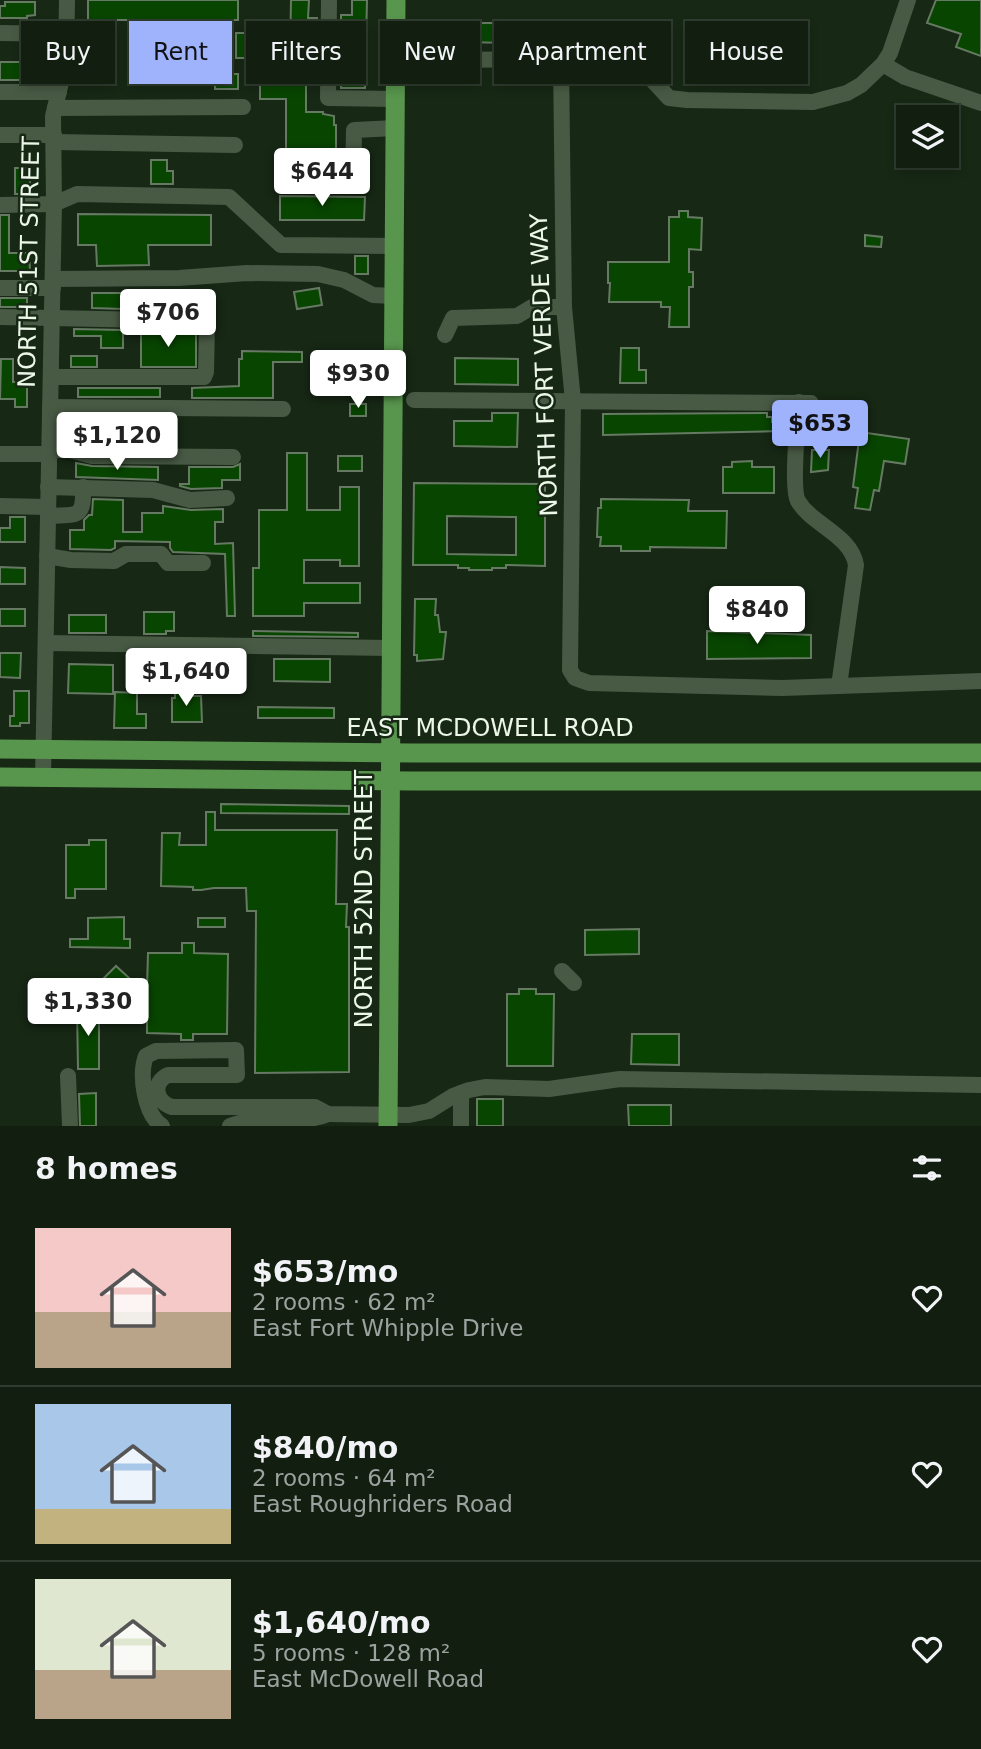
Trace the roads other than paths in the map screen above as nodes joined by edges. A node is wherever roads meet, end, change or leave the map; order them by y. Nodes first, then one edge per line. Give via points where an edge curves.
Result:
1 (66, 0) edge
2 (329, 0) edge
3 (396, 0) edge
4 (908, 0) edge
5 (66, 21) edge
6 (396, 21) edge
7 (0, 33) edge
8 (21, 33) edge
9 (883, 64) junction
10 (61, 84) edge
11 (396, 84) edge
12 (561, 84) edge
13 (655, 84) edge
14 (0, 92) edge
15 (396, 99) junction
16 (57, 100) junction
17 (981, 103) edge
18 (243, 107) dead end
19 (396, 128) junction
20 (0, 135) edge
21 (54, 139) junction
22 (235, 145) dead end
23 (353, 184) dead end
24 (54, 204) junction
25 (0, 205) edge
26 (395, 246) junction
27 (53, 283) junction
28 (0, 288) edge
29 (394, 296) junction
30 (564, 307) junction
31 (0, 317) edge
32 (52, 318) junction
33 (444, 335) dead end
34 (51, 377) junction
35 (414, 400) dead end
36 (573, 401) junction
37 (50, 407) junction
38 (283, 409) dead end
39 (49, 452) junction
40 (0, 454) edge
41 (233, 457) dead end
42 (48, 487) junction
43 (83, 487) junction
44 (227, 498) dead end
45 (0, 506) edge
46 (48, 511) junction
47 (47, 556) junction
48 (203, 564) dead end
49 (46, 643) junction
50 (390, 648) junction
51 (981, 681) edge
52 (839, 687) junction
53 (0, 749) edge
54 (43, 750) junction
55 (389, 753) junction
56 (981, 753) edge
57 (0, 777) edge
58 (43, 778) junction
59 (389, 781) junction
60 (981, 781) edge
61 (562, 971) dead end
62 (574, 983) dead end
63 (68, 1076) dead end
64 (981, 1085) edge
65 (461, 1093) junction
66 (172, 1107) junction
67 (328, 1114) junction
68 (388, 1120) edge
69 (70, 1126) edge
70 (162, 1126) edge
71 (168, 1126) edge
72 (230, 1126) edge
73 (461, 1126) edge

1 - 5 street, NORTH 51ST STREET
2 - 15 street via 328,98
3 - 6 main road, NORTH 52ND STREET
4 - 9 street
7 - 8 street
9 - 13 street via 847,93 813,102 668,98
9 - 17 street via 905,77
10 - 16 street, NORTH 51ST STREET
11 - 15 main road, NORTH 52ND STREET
12 - 30 street, NORTH FORT VERDE WAY
14 - 16 street
15 - 19 main road, NORTH 52ND STREET
16 - 18 street
16 - 21 street, NORTH 51ST STREET
19 - 23 street via 354,130
19 - 26 main road, NORTH 52ND STREET
20 - 21 street
21 - 22 street
21 - 24 street, NORTH 51ST STREET
24 - 25 street
24 - 26 street via 77,194 229,197 281,245
24 - 27 street, NORTH 51ST STREET
26 - 29 main road, NORTH 52ND STREET
27 - 28 street
27 - 29 street via 318,274 344,280 373,295
27 - 32 street, NORTH 51ST STREET
29 - 50 main road, NORTH 52ND STREET
30 - 33 street via 532,307 517,316 453,318
30 - 36 street, NORTH FORT VERDE WAY
31 - 32 street
32 - 34 street, NORTH 51ST STREET
32 - 34 street via 202,321 208,330 204,377
34 - 37 street, NORTH 51ST STREET
35 - 36 street
36 - 52 street via 805,403 796,492 799,502 852,551 856,565
36 - 52 street, NORTH FORT VERDE WAY via 569,670 575,678 589,683
37 - 38 street
37 - 39 street, NORTH 51ST STREET
39 - 40 street
39 - 41 street
39 - 42 street, NORTH 51ST STREET
42 - 43 street
42 - 46 street, NORTH 51ST STREET
43 - 44 street via 153,489 190,500
43 - 46 street via 81,510
45 - 46 street
46 - 47 street, NORTH 51ST STREET
47 - 48 street via 114,561 126,554 161,554 168,563
47 - 49 street, NORTH 51ST STREET
49 - 50 street
49 - 54 street, NORTH 51ST STREET
50 - 55 main road, NORTH 52ND STREET
51 - 52 street
53 - 54 main road, EAST MCDOWELL ROAD
54 - 55 main road, EAST MCDOWELL ROAD
54 - 58 street, NORTH 51ST STREET
55 - 56 main road, EAST MCDOWELL ROAD
55 - 59 main road, NORTH 52ND STREET
57 - 58 main road
58 - 59 main road
59 - 60 main road
59 - 68 main road, NORTH 52ND STREET
61 - 62 street
63 - 69 street
64 - 65 street via 648,1078 549,1088 485,1087
65 - 68 street via 429,1111
65 - 73 street
66 - 67 street via 315,1107
66 - 70 street via 159,1097 157,1086 162,1078 237,1075 236,1050 156,1051 146,1056 142,1067 147,1100 150,1113
66 - 71 street
67 - 68 street
67 - 72 street via 316,1121 254,1121

